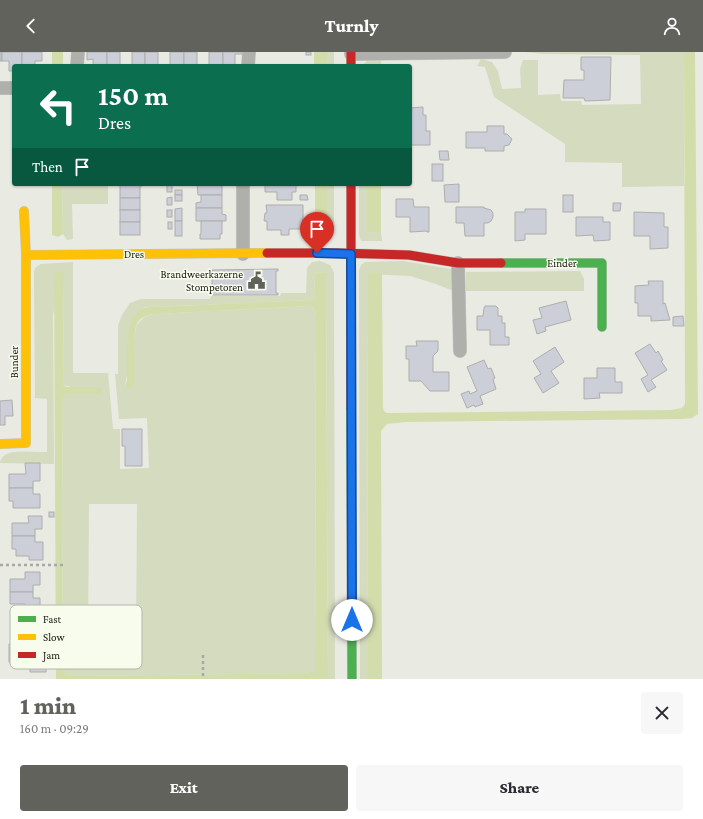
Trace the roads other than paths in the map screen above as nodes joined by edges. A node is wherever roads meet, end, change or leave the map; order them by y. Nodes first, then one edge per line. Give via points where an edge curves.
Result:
1 (78, 52) edge
2 (248, 52) edge
3 (505, 52) edge
4 (351, 57) edge
5 (77, 64) edge
6 (248, 64) edge
7 (0, 88) edge
8 (12, 88) edge
9 (243, 186) edge
10 (351, 186) edge
11 (24, 212) dead end
12 (243, 254) junction
13 (351, 254) junction
14 (26, 255) junction
15 (458, 263) junction
16 (602, 327) dead end
17 (460, 351) dead end
18 (0, 444) edge
19 (352, 679) edge

1 - 5 street
2 - 6 street
3 - 4 street
7 - 8 street
9 - 12 street
10 - 13 street
11 - 14 street
12 - 13 street, Dres
12 - 14 street, Dres
13 - 15 street, Einder via 409,255
13 - 19 street
14 - 18 street, Bunder via 26,443
15 - 16 street, Einder via 602,263
15 - 17 street

